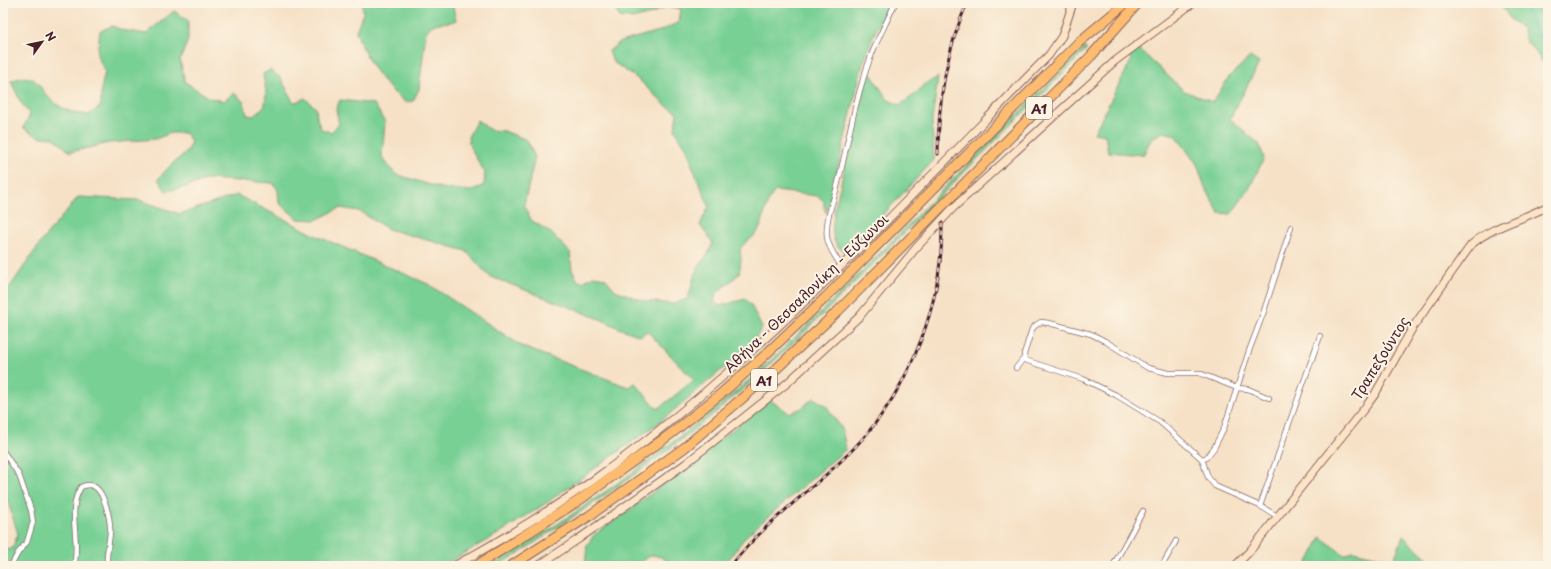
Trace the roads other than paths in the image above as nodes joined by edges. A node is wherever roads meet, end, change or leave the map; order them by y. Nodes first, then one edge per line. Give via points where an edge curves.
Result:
1 (895, 3) edge
2 (1073, 3) edge
3 (1126, 3) edge
4 (1138, 3) edge
5 (1193, 3) edge
6 (1548, 206) edge
7 (1291, 227) dead end
8 (842, 267) junction
9 (1320, 336) dead end
10 (1024, 358) junction
11 (1016, 368) dead end
12 (1237, 388) junction
13 (1269, 398) dead end
14 (3, 451) edge
15 (1202, 460) junction
16 (1260, 506) junction
17 (1142, 511) dead end
18 (1277, 516) junction
19 (1176, 541) dead end
20 (10, 566) edge
21 (74, 566) edge
22 (107, 566) edge
23 (454, 566) edge
24 (476, 566) edge
25 (511, 566) edge
26 (538, 566) edge
27 (1113, 566) edge
28 (1162, 566) edge
29 (1235, 566) edge

1 - 8 street via 878,38 861,84 829,212 827,238
2 - 8 main road via 1062,36 1050,55
3 - 24 highway, Αθήνα - Θεσσαλονίκη - Εύζωνοι / Α1 via 1078,43 825,298 723,392 672,433 578,501
4 - 25 highway, Α1 via 1086,61 838,311 774,371 684,448 589,516
5 - 26 main road via 1116,61 953,208 860,316 786,384 685,464
6 - 18 main road, Τραπεζούντος via 1495,229 1471,245 1414,327 1371,400
7 - 12 street
8 - 23 main road via 690,404 615,463 537,518
9 - 16 street
10 - 11 street
10 - 12 street via 1032,329 1041,322 1091,334 1148,368 1168,373 1199,373
10 - 15 street via 1083,378 1116,395 1160,422
12 - 13 street via 1248,389
12 - 15 street via 1219,438
14 - 20 street via 19,475 33,522 27,542
15 - 16 street via 1208,477 1215,486
16 - 18 street
17 - 27 street
18 - 29 main road, Τραπεζούντος
19 - 28 street
21 - 22 street via 75,502 81,486 87,485 94,486 99,491 108,509 110,532

